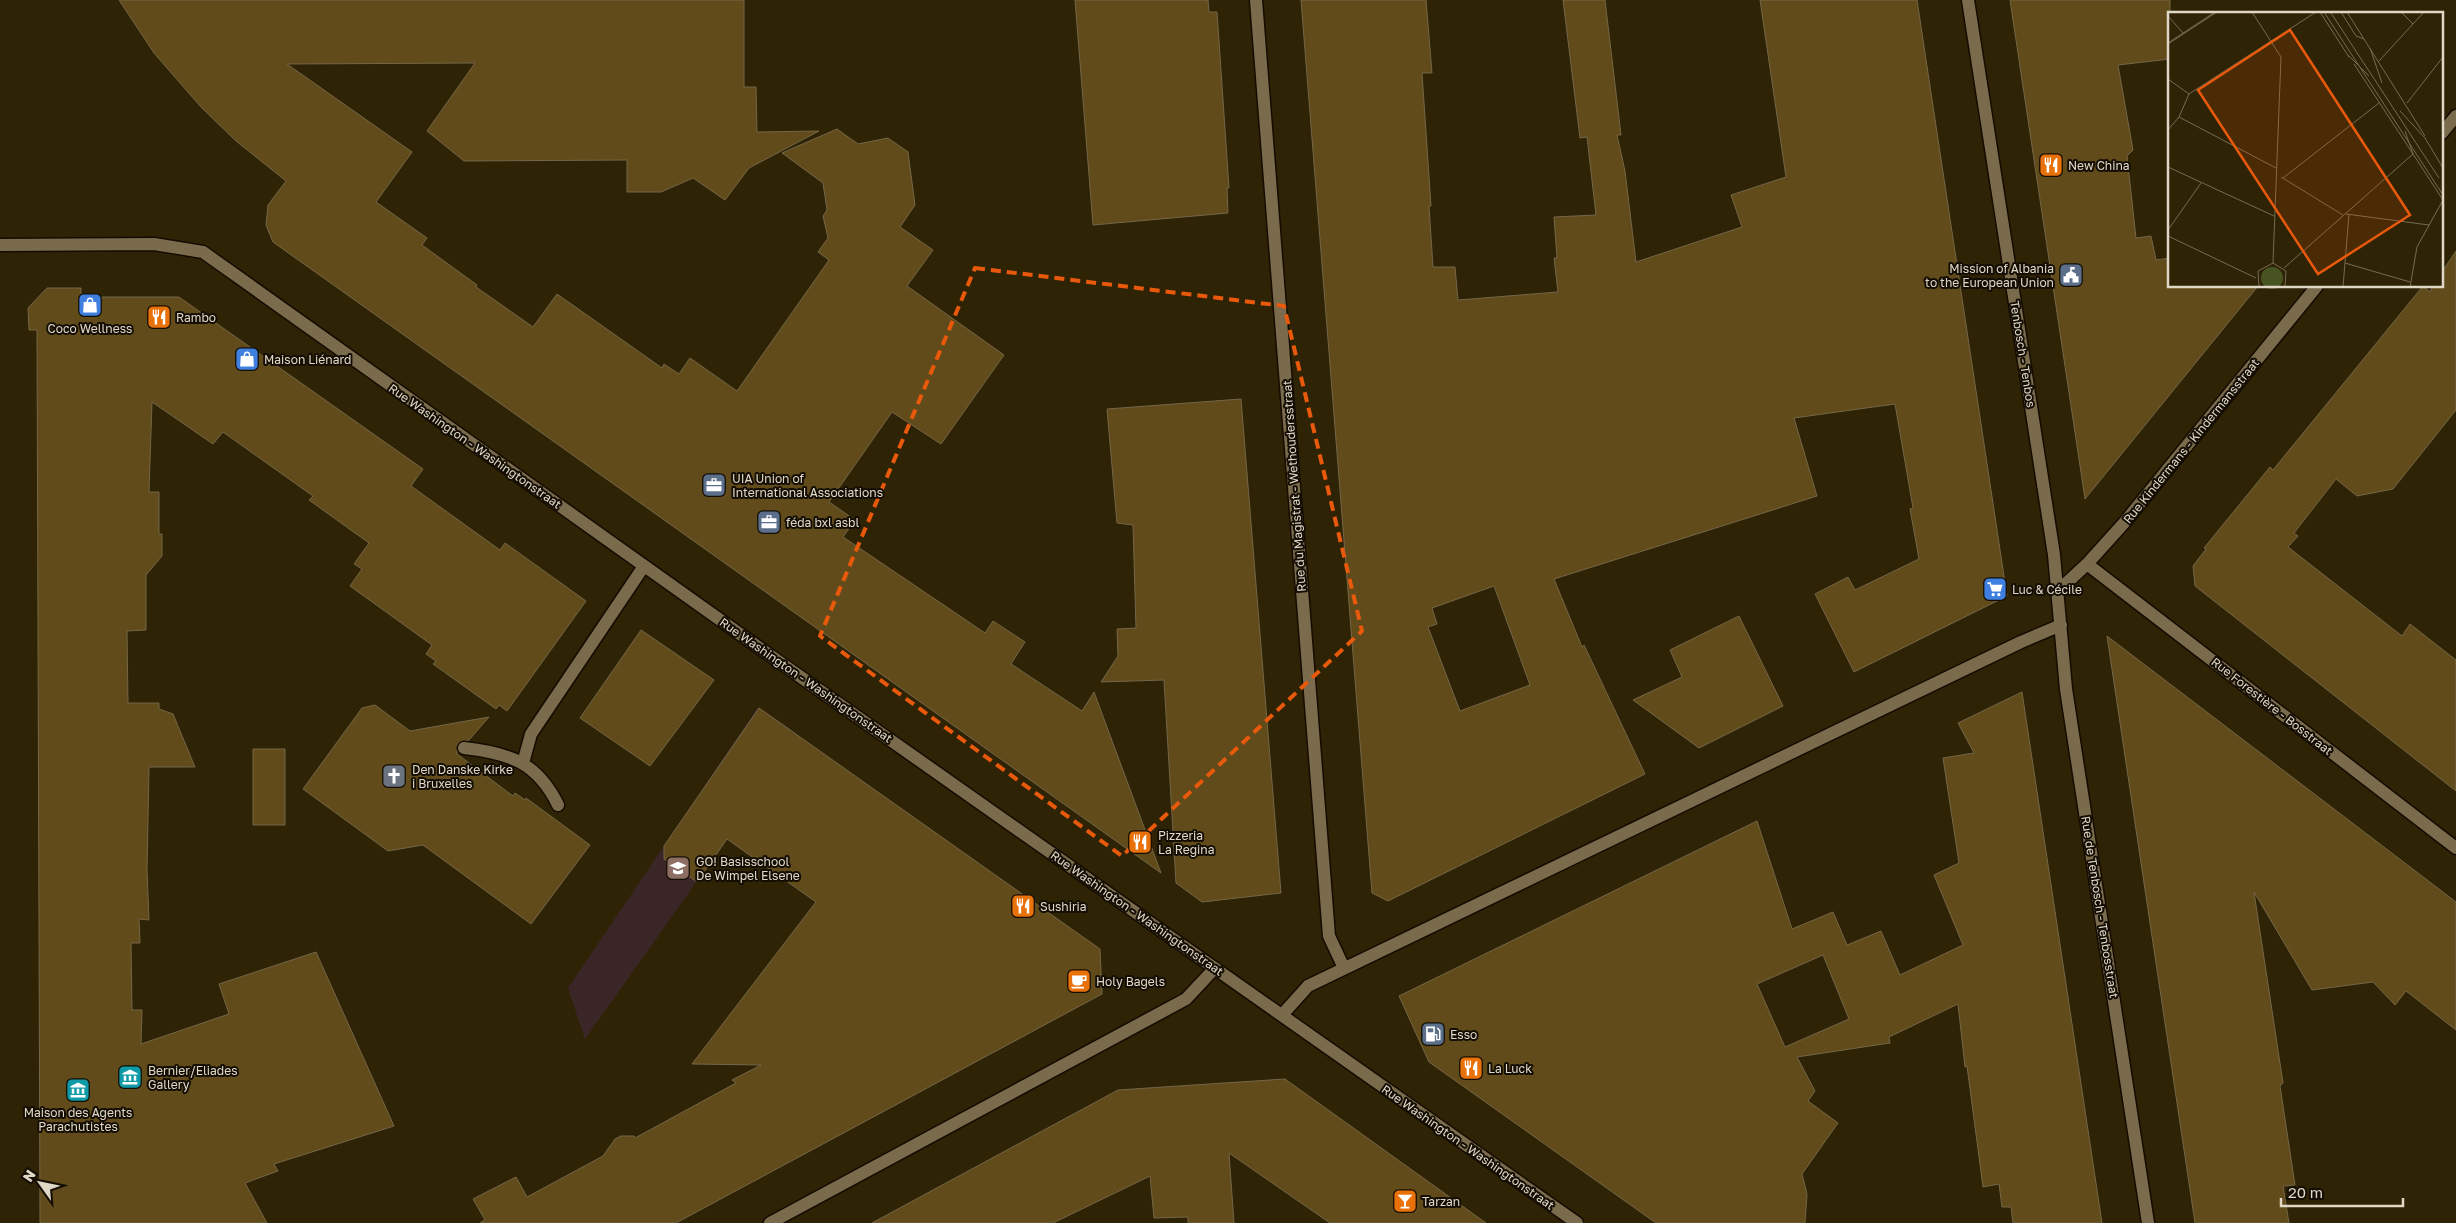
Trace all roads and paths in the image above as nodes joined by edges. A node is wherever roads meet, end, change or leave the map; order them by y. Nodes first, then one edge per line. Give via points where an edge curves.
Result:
1 (1256, 0) edge
2 (1968, 0) edge
3 (2456, 116) edge
4 (2444, 131) edge
5 (0, 245) edge
6 (2315, 288) edge
7 (2087, 564) junction
8 (644, 566) junction
9 (2059, 590) junction
10 (2061, 625) junction
11 (464, 748) dead end
12 (523, 763) junction
13 (558, 805) dead end
14 (2456, 848) edge
15 (1214, 968) junction
16 (1344, 968) junction
17 (1282, 1015) junction
18 (770, 1223) edge
19 (1577, 1223) edge
20 (2148, 1223) edge

1 - 16 street, Rue du Magistrat - Wethoudersstraat via 1329,936
2 - 9 street, Tenbosch - Tenbos
3 - 4 street
5 - 8 street, Rue Washington - Washingtonstraat via 154,244 203,252
6 - 7 street, Rue Kindermans - Kindermansstraat
7 - 9 street, Rue Kindermans - Kindermansstraat
7 - 14 street, Rue Forestière - Bosstraat
8 - 12 street via 531,734
8 - 15 street, Rue Washington - Washingtonstraat
9 - 10 street, Rue de Tenbosch - Tenbosstraat
10 - 16 street
10 - 20 street, Rue de Tenbosch - Tenbosstraat via 2066,689
11 - 12 street via 510,756
12 - 13 street via 549,787
15 - 17 street, Rue Washington - Washingtonstraat
15 - 18 street via 1186,999
16 - 17 street via 1308,986
17 - 19 street, Rue Washington - Washingtonstraat

